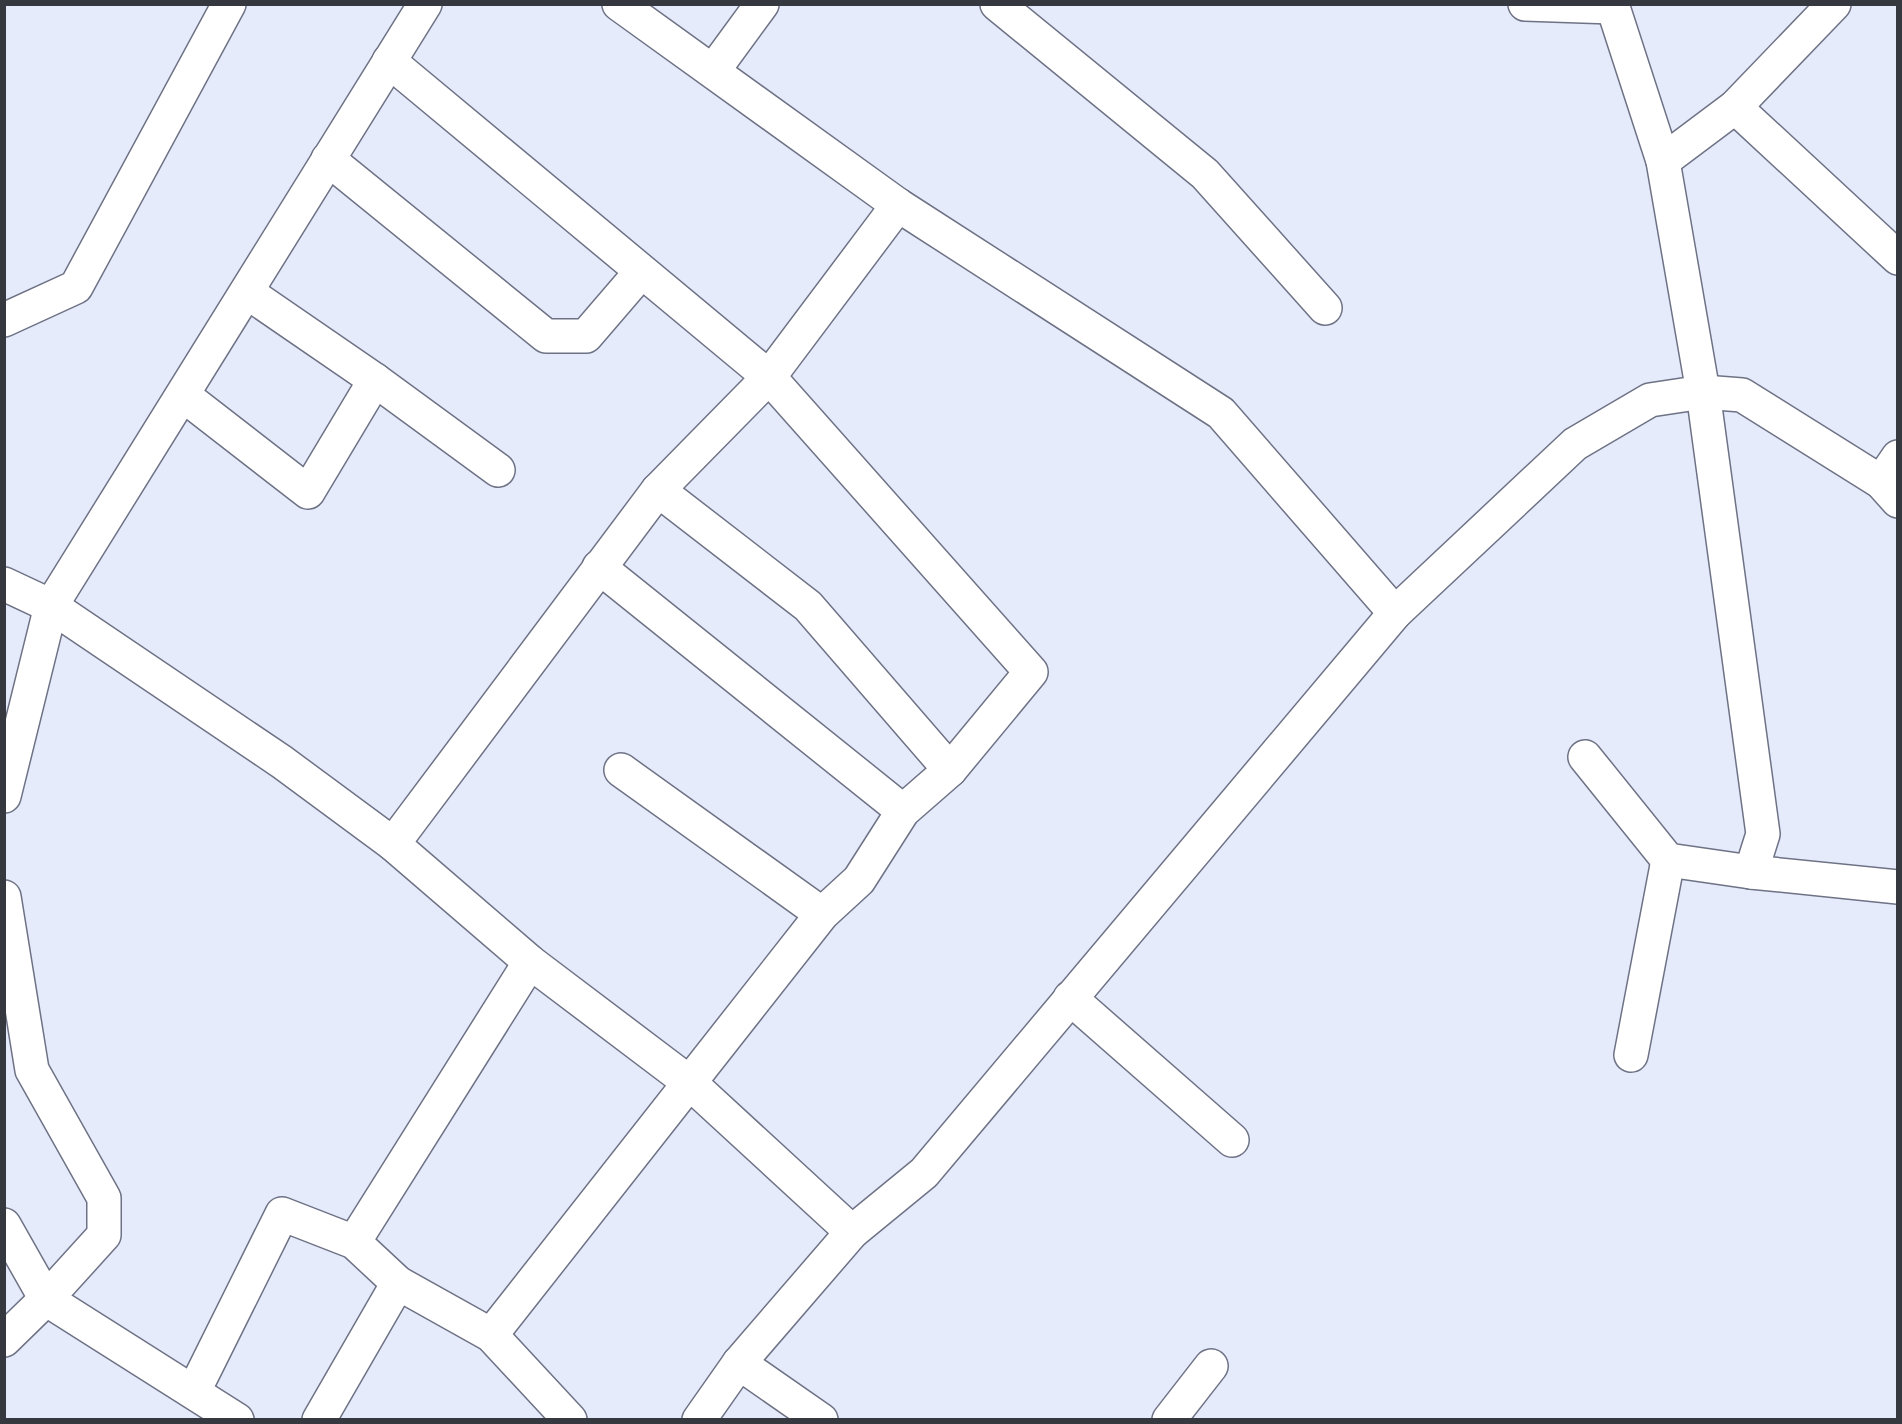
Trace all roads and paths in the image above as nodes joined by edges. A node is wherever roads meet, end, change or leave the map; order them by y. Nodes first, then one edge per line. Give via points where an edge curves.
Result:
1 (229, 4) edge
2 (425, 4) edge
3 (619, 4) edge
4 (762, 4) edge
5 (997, 4) edge
6 (1526, 4) edge
7 (1834, 4) edge
8 (1612, 6) edge
9 (389, 61) junction
10 (713, 71) junction
11 (1735, 107) junction
12 (328, 159) junction
13 (1663, 161) junction
14 (898, 205) junction
15 (1898, 258) edge
16 (641, 272) junction
17 (247, 292) junction
18 (1325, 308) dead end
19 (4, 320) edge
20 (769, 377) junction
21 (375, 380) junction
22 (1703, 392) junction
23 (183, 395) junction
24 (498, 470) dead end
25 (1892, 480) edge
26 (658, 490) junction
27 (599, 567) junction
28 (4, 584) edge
29 (51, 606) junction
30 (1395, 613) junction
31 (1585, 757) dead end
32 (621, 770) dead end
33 (950, 770) junction
34 (4, 796) edge
35 (903, 811) junction
36 (393, 844) junction
37 (1668, 860) junction
38 (1751, 872) junction
39 (1898, 887) edge
40 (4, 897) edge
41 (822, 914) junction
42 (530, 962) junction
43 (1070, 998) junction
44 (1631, 1055) dead end
45 (690, 1083) junction
46 (1232, 1140) dead end
47 (4, 1225) edge
48 (852, 1232) junction
49 (354, 1242) junction
50 (398, 1283) junction
51 (46, 1299) junction
52 (491, 1335) junction
53 (4, 1340) edge
54 (739, 1363) junction
55 (1211, 1366) dead end
56 (194, 1391) junction
57 (237, 1419) edge
58 (319, 1419) edge
59 (570, 1419) edge
60 (699, 1419) edge
61 (821, 1419) edge
62 (1169, 1419) edge

1 - 19 street via 76,287
2 - 9 street
3 - 10 street
4 - 10 street
5 - 18 street via 1205,174
6 - 8 street
7 - 11 street
8 - 13 street
9 - 12 street
9 - 16 street
10 - 14 street
11 - 13 street
11 - 15 street
12 - 16 street via 546,336 586,336
12 - 17 street
13 - 22 street
14 - 20 street
14 - 30 street via 1221,413
16 - 20 street
17 - 21 street
17 - 23 street
20 - 26 street
20 - 33 street via 1030,672
21 - 23 street via 308,492
21 - 24 street
22 - 25 street via 1742,395
22 - 30 street via 1650,400 1575,444
22 - 38 street via 1763,834
23 - 29 street
26 - 27 street
26 - 33 street via 808,606
27 - 35 street
27 - 36 street
28 - 29 street
29 - 34 street
29 - 36 street via 282,762
30 - 43 street
31 - 37 street
32 - 41 street
33 - 35 street
35 - 41 street via 859,880
36 - 42 street
37 - 38 street
37 - 44 street
38 - 39 street
40 - 51 street via 32,1070 104,1198 104,1234
41 - 45 street
42 - 45 street
42 - 49 street
43 - 46 street
43 - 48 street via 924,1173
45 - 48 street
45 - 52 street
47 - 51 street
48 - 54 street
49 - 50 street
49 - 56 street via 282,1214
50 - 52 street
50 - 58 street
51 - 53 street
51 - 56 street
52 - 59 street
54 - 60 street
54 - 61 street
55 - 62 street
56 - 57 street

